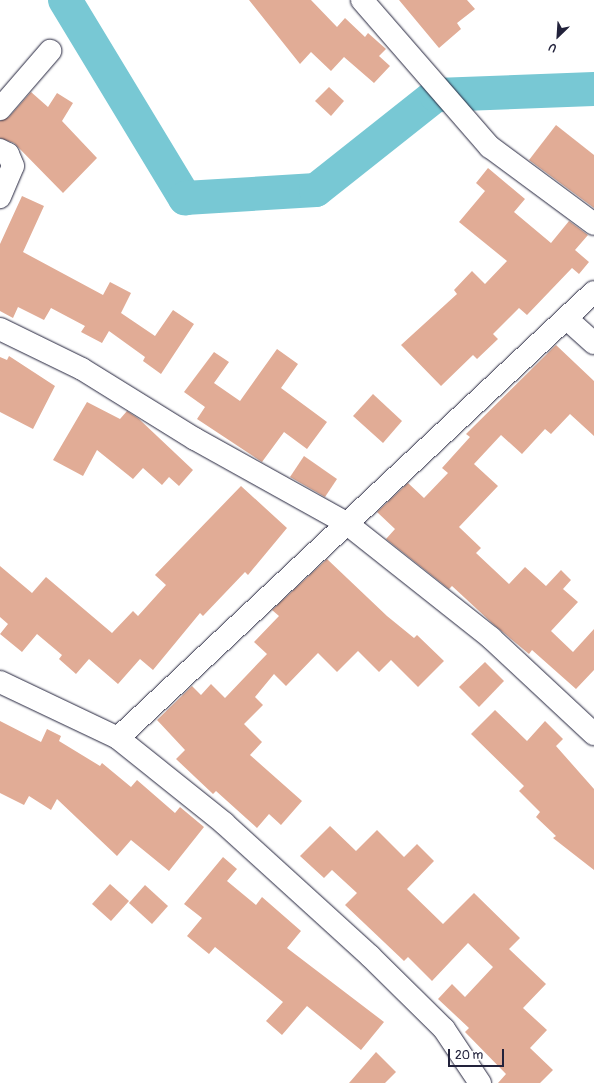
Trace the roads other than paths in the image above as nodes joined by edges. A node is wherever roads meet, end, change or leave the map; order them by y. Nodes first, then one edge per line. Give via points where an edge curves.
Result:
1 (362, 0) edge
2 (50, 51) dead end
3 (0, 109) edge
4 (0, 150) edge
5 (0, 197) edge
6 (594, 224) edge
7 (594, 292) edge
8 (567, 319) junction
9 (0, 329) edge
10 (594, 344) edge
11 (346, 523) junction
12 (0, 682) edge
13 (594, 734) edge
14 (118, 738) junction
15 (480, 1083) edge

1 - 6 street via 490,147
2 - 3 street
4 - 5 street via 8,154 13,166
7 - 8 street
8 - 10 street
8 - 11 street
9 - 11 street via 82,369 195,439
11 - 13 street via 491,638
11 - 14 street
12 - 14 street
14 - 15 street via 224,823 370,956 444,1029

